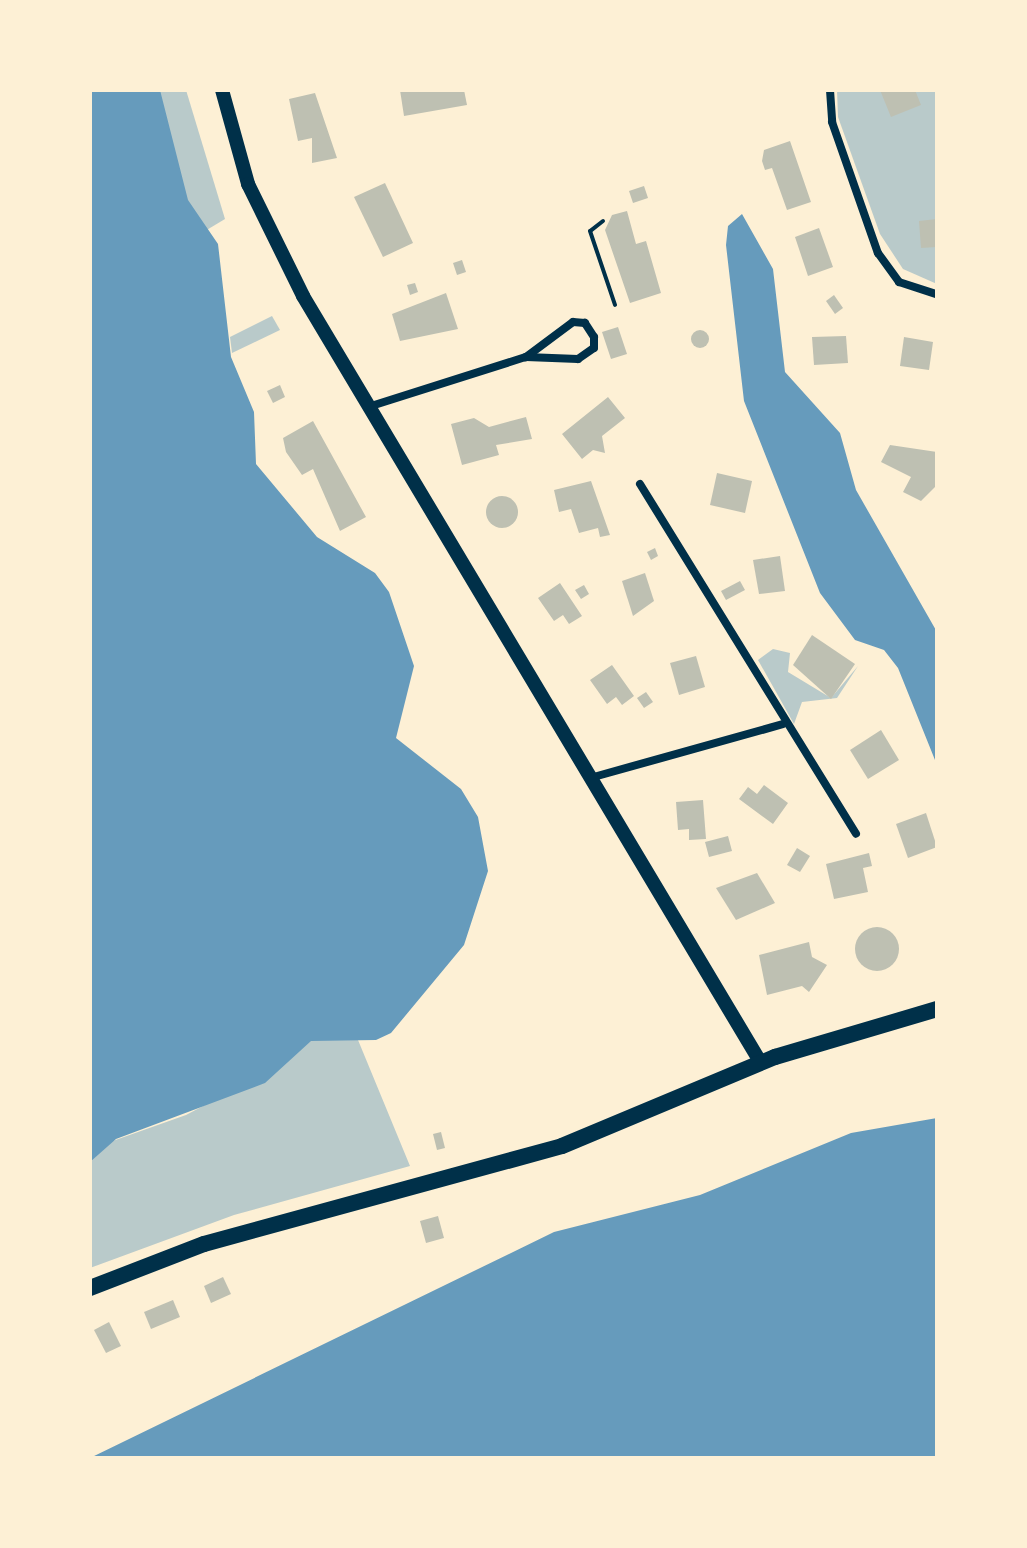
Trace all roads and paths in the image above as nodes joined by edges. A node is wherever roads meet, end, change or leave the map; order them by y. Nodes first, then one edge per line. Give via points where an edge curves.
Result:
1 (222, 90) edge
2 (830, 90) edge
3 (603, 221) dead end
4 (937, 294) edge
5 (615, 305) dead end
6 (526, 357) junction
7 (368, 408) junction
8 (640, 484) dead end
9 (783, 724) junction
10 (590, 778) junction
11 (856, 834) dead end
12 (937, 1009) edge
13 (761, 1063) junction
14 (90, 1288) edge

1 - 7 street via 268,230
2 - 4 street via 832,122 878,253 899,282
3 - 5 path via 590,231
6 - 6 street via 578,359 594,348 594,337 585,323 573,322
6 - 7 street
7 - 10 street
8 - 9 street
9 - 10 street
9 - 11 street
10 - 13 street
12 - 13 main road
13 - 14 main road via 562,1146 204,1244

